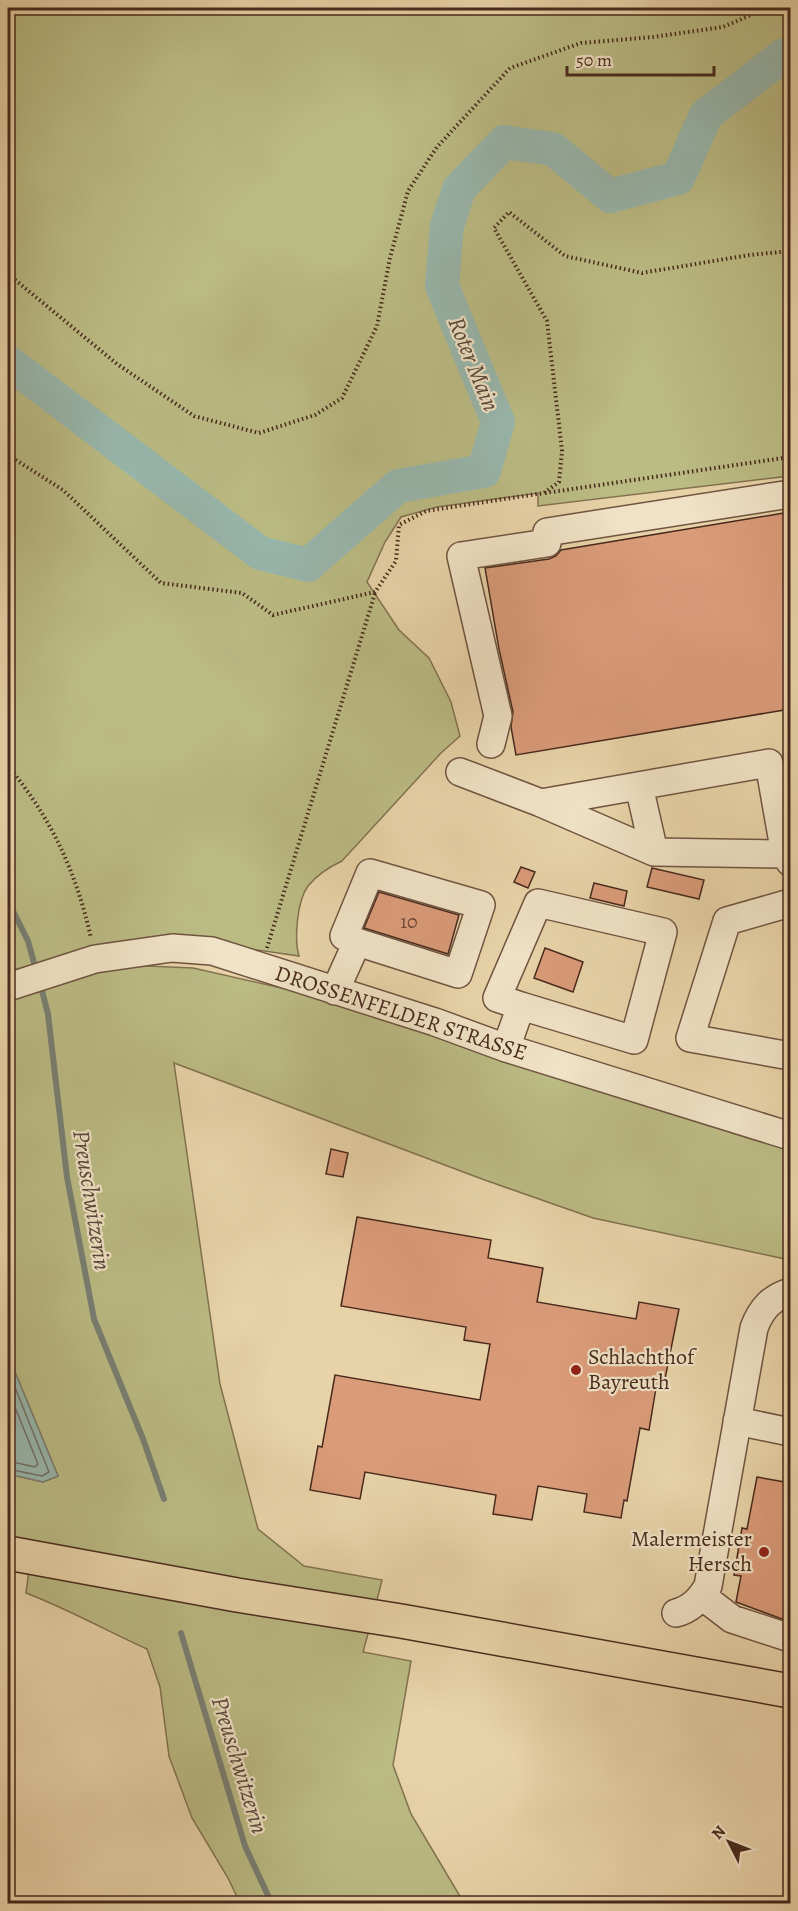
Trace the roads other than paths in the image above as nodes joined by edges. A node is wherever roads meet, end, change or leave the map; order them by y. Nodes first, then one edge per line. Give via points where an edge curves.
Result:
1 (790, 494) edge
2 (490, 744) dead end
3 (460, 772) dead end
4 (639, 786) junction
5 (541, 803) junction
6 (654, 852) junction
7 (788, 858) edge
8 (790, 903) edge
9 (357, 942) junction
10 (8, 987) edge
11 (335, 991) junction
12 (521, 1006) junction
13 (506, 1048) junction
14 (790, 1056) edge
15 (790, 1136) edge
16 (790, 1292) edge
17 (737, 1422) junction
18 (790, 1432) edge
19 (8, 1553) edge
20 (702, 1596) junction
21 (676, 1613) dead end
22 (790, 1638) edge
23 (790, 1690) edge

1 - 2 street via 547,532 547,543 461,556 498,716
3 - 5 street
4 - 5 street
4 - 6 street
4 - 7 street via 769,763
5 - 6 street
6 - 7 street
8 - 14 street via 727,921 690,1038
9 - 9 street via 458,974 481,905 370,873 344,936
9 - 11 street
10 - 11 street, DROSSENFELDER STRASSE via 90,960 172,948 212,951
11 - 13 street, DROSSENFELDER STRASSE
12 - 12 street via 497,998 537,903 663,932 634,1040
12 - 13 street
13 - 15 street, DROSSENFELDER STRASSE
16 - 17 street via 769,1302 758,1315
17 - 18 street
17 - 20 street via 708,1586
19 - 23 main road
20 - 21 street via 686,1611
20 - 22 street via 732,1619

